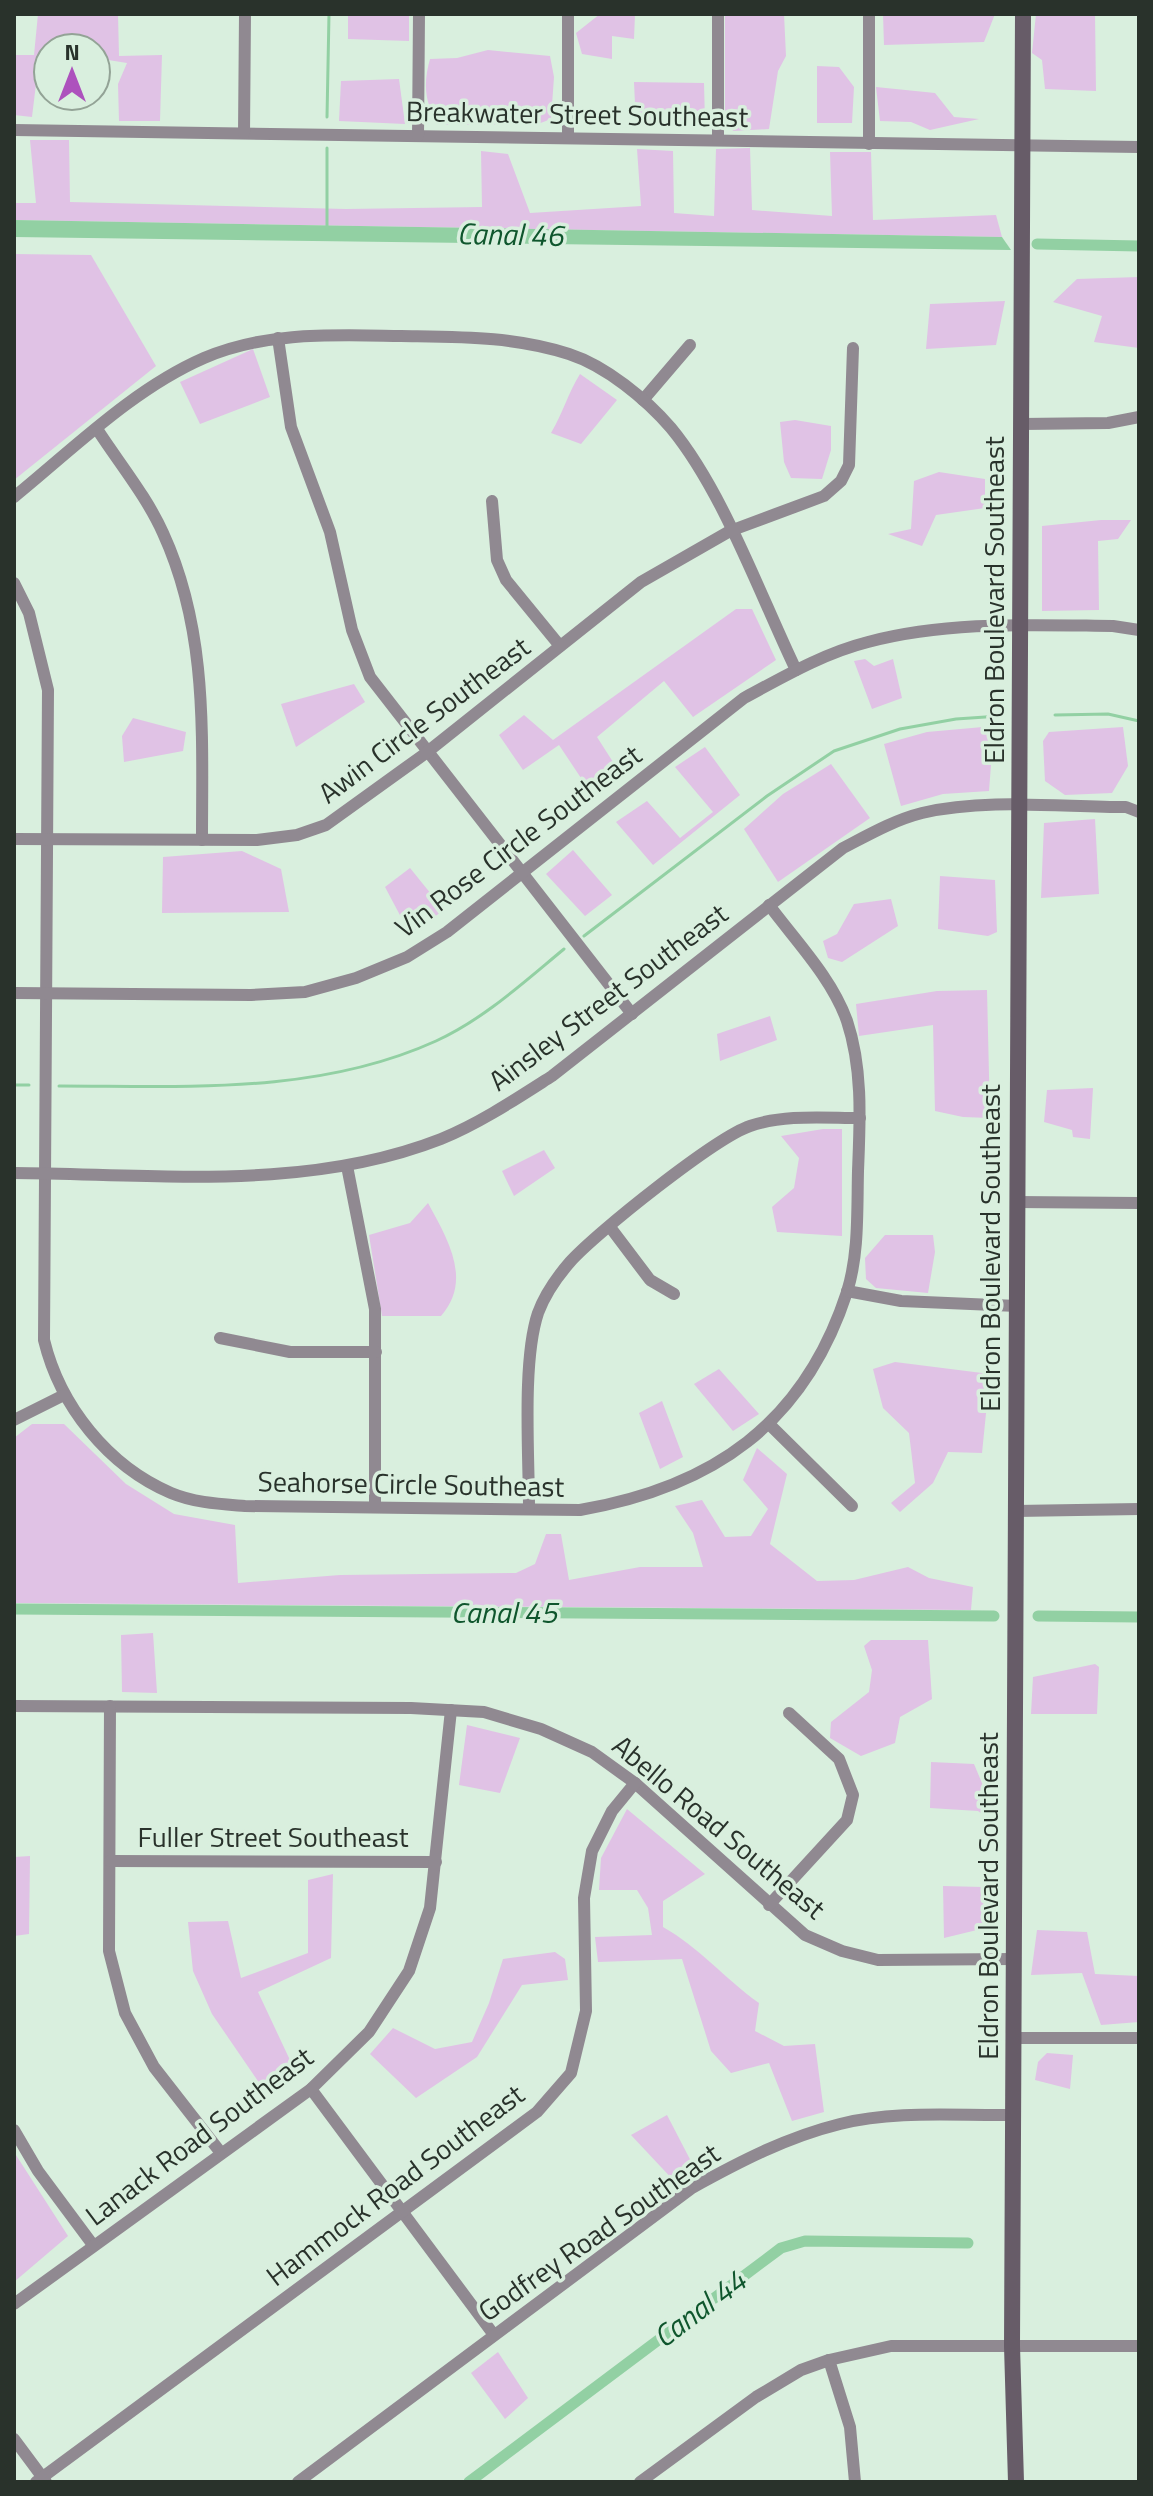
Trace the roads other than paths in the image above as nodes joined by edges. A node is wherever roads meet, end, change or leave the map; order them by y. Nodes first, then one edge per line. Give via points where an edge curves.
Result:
1 (245, 14) edge
2 (419, 14) edge
3 (568, 14) edge
4 (718, 14) edge
5 (869, 14) edge
6 (1023, 14) edge
7 (14, 130) edge
8 (244, 133) junction
9 (418, 136) junction
10 (568, 137) junction
11 (718, 140) junction
12 (869, 144) junction
13 (1025, 145) junction
14 (1139, 147) edge
15 (278, 338) junction
16 (690, 345) dead end
17 (853, 348) dead end
18 (643, 400) junction
19 (1139, 417) edge
20 (1022, 424) junction
21 (97, 429) junction
22 (14, 497) edge
23 (492, 501) dead end
24 (730, 531) junction
25 (14, 583) edge
26 (1021, 625) junction
27 (1139, 630) edge
28 (560, 646) junction
29 (796, 670) junction
30 (426, 753) junction
31 (1018, 807) junction
32 (1139, 812) edge
33 (14, 839) edge
34 (47, 839) junction
35 (202, 840) junction
36 (521, 871) junction
37 (769, 905) junction
38 (14, 993) edge
39 (46, 993) junction
40 (632, 1014) junction
41 (860, 1118) junction
42 (347, 1166) junction
43 (14, 1173) edge
44 (45, 1173) junction
45 (1016, 1202) junction
46 (1139, 1203) edge
47 (610, 1227) junction
48 (847, 1291) junction
49 (674, 1294) dead end
50 (1017, 1306) junction
51 (220, 1338) dead end
52 (376, 1352) junction
53 (64, 1395) junction
54 (14, 1420) edge
55 (769, 1424) junction
56 (852, 1506) dead end
57 (375, 1507) junction
58 (529, 1508) junction
59 (1139, 1509) edge
60 (1015, 1511) junction
61 (14, 1706) edge
62 (110, 1706) junction
63 (451, 1710) junction
64 (789, 1713) dead end
65 (635, 1783) junction
66 (110, 1861) junction
67 (436, 1862) junction
68 (769, 1905) junction
69 (1014, 1959) junction
70 (1014, 2038) junction
71 (1139, 2038) edge
72 (311, 2089) junction
73 (1013, 2115) junction
74 (14, 2130) edge
75 (221, 2153) junction
76 (404, 2212) junction
77 (93, 2245) junction
78 (14, 2304) edge
79 (494, 2335) junction
80 (1012, 2346) junction
81 (1139, 2346) edge
82 (829, 2360) junction
83 (14, 2439) edge
84 (41, 2480) edge
85 (298, 2482) edge
86 (640, 2482) edge
87 (855, 2482) edge
88 (1016, 2482) edge

1 - 8 street
2 - 9 street
3 - 10 street
4 - 11 street
5 - 12 street
6 - 13 street, Eldron Boulevard Southeast
7 - 8 street, Breakwater Street Southeast
8 - 9 street, Breakwater Street Southeast
9 - 10 street, Breakwater Street Southeast
10 - 11 street, Breakwater Street Southeast
11 - 12 street, Breakwater Street Southeast
12 - 13 street, Breakwater Street Southeast
13 - 14 street, Breakwater Street Southeast
13 - 20 street, Eldron Boulevard Southeast
15 - 18 street via 317,334 513,339 572,355
15 - 21 street via 204,358 161,381
15 - 30 street via 291,427 330,532 360,657
16 - 18 street
17 - 24 street, Awin Circle Southeast via 852,445 841,481 824,496
18 - 24 street via 695,462
19 - 20 street via 1108,423
20 - 26 street, Eldron Boulevard Southeast
21 - 22 street
21 - 35 street via 162,529 182,579 202,689
23 - 28 street via 497,560 506,580
24 - 28 street, Awin Circle Southeast via 641,582
24 - 29 street
25 - 34 street via 29,613 48,690
26 - 27 street, Vin Rose Circle Southeast
26 - 29 street, Vin Rose Circle Southeast via 942,627 865,642
26 - 31 street, Eldron Boulevard Southeast
28 - 30 street, Awin Circle Southeast
29 - 36 street, Vin Rose Circle Southeast via 744,698
30 - 35 street, Awin Circle Southeast via 326,825 257,840
30 - 36 street
31 - 32 street, Ainsley Street Southeast via 1126,807
31 - 37 street, Ainsley Street Southeast via 921,813 887,826 843,848
31 - 45 street, Eldron Boulevard Southeast
33 - 34 street, Awin Circle Southeast
34 - 35 street, Awin Circle Southeast
34 - 39 street, Seahorse Circle Southeast
36 - 39 street, Vin Rose Circle Southeast via 447,932 407,957 305,992
36 - 40 street
37 - 40 street, Ainsley Street Southeast
37 - 41 street, Seahorse Circle Southeast via 823,977 846,1018 855,1053
38 - 39 street, Vin Rose Circle Southeast
39 - 44 street, Seahorse Circle Southeast
40 - 42 street, Ainsley Street Southeast via 503,1108 442,1138
41 - 47 street via 793,1118 749,1126 716,1144
41 - 48 street, Seahorse Circle Southeast via 856,1245
42 - 44 street, Ainsley Street Southeast via 260,1175
42 - 52 street via 375,1309
43 - 44 street, Ainsley Street Southeast
44 - 53 street, Seahorse Circle Southeast via 44,1340
45 - 46 street
45 - 50 street, Eldron Boulevard Southeast
47 - 49 street via 650,1280
47 - 58 street via 554,1281 538,1313 531,1347
48 - 50 street via 901,1301
48 - 55 street, Seahorse Circle Southeast via 814,1365
50 - 60 street, Eldron Boulevard Southeast
51 - 52 street via 290,1352
52 - 57 street
53 - 54 street
53 - 57 street, Seahorse Circle Southeast via 123,1464 171,1493 208,1504
55 - 56 street
55 - 58 street, Seahorse Circle Southeast via 704,1471 669,1488 580,1510
57 - 58 street, Seahorse Circle Southeast
59 - 60 street
60 - 69 street, Eldron Boulevard Southeast
61 - 62 street, Abello Road Southeast
62 - 63 street, Abello Road Southeast
62 - 66 street
63 - 65 street, Abello Road Southeast via 484,1712 541,1729 592,1752
63 - 67 street, Lanack Road Southeast
64 - 68 street via 839,1759 853,1795 847,1820
65 - 68 street, Abello Road Southeast
65 - 76 street, Hammock Road Southeast via 612,1811 592,1851 584,1898 586,2011 571,2073 537,2112
66 - 67 street, Fuller Street Southeast
66 - 75 street via 109,1951 125,2013 154,2067
67 - 72 street, Lanack Road Southeast via 430,1908 409,1971 369,2032
68 - 69 street, Abello Road Southeast via 805,1935 878,1960
69 - 70 street, Eldron Boulevard Southeast
70 - 71 street
70 - 73 street, Eldron Boulevard Southeast
72 - 75 street, Lanack Road Southeast
72 - 76 street
73 - 79 street, Godfrey Road Southeast via 841,2123 754,2154 692,2188
73 - 80 street, Eldron Boulevard Southeast
74 - 77 street
75 - 77 street, Lanack Road Southeast
76 - 79 street
76 - 84 street, Hammock Road Southeast
77 - 78 street, Lanack Road Southeast
79 - 85 street, Godfrey Road Southeast
80 - 81 street
80 - 82 street via 891,2346
80 - 88 street, Eldron Boulevard Southeast
82 - 86 street via 756,2397
82 - 87 street via 850,2427
83 - 84 street

